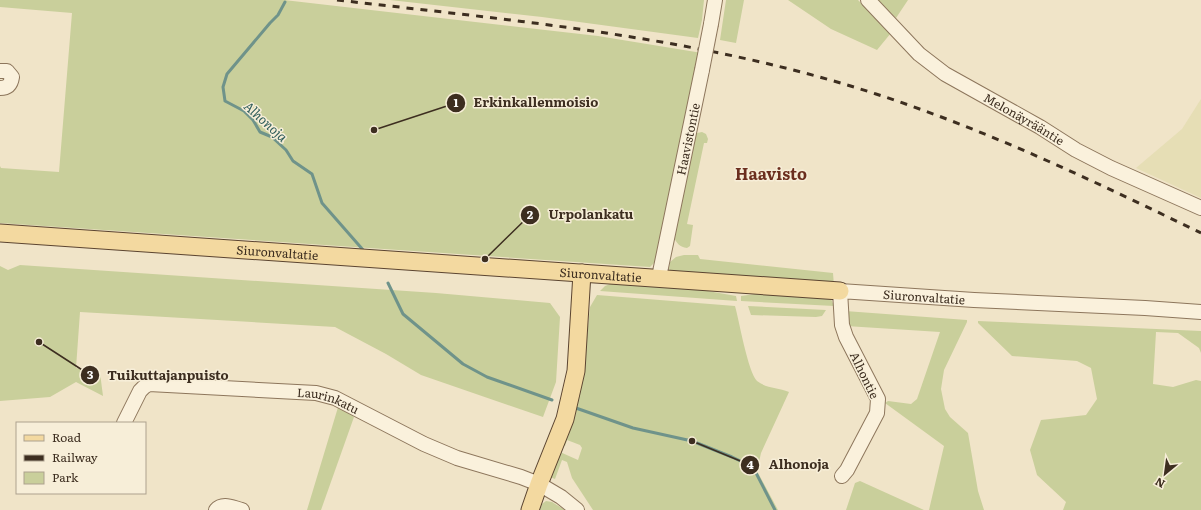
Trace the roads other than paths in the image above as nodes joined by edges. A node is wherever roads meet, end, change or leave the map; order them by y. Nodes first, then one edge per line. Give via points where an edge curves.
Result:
1 (715, 0) edge
2 (868, 0) edge
3 (0, 71) edge
4 (0, 88) edge
5 (1201, 208) edge
6 (0, 233) edge
7 (582, 273) junction
8 (659, 277) junction
9 (840, 291) junction
10 (1201, 312) edge
11 (124, 422) edge
12 (842, 476) dead end
13 (539, 484) junction
14 (216, 510) edge
15 (242, 510) edge
16 (530, 510) edge
17 (577, 510) edge

1 - 8 street, Haavistontie, bridge
2 - 5 street, Melonäyrääntie via 919,54 945,74 1040,126 1076,150
3 - 4 street via 7,71 12,77 10,85
6 - 7 main road, Siuronvaltatie
7 - 8 main road, Siuronvaltatie
7 - 13 main road via 576,371 565,419
8 - 9 main road, Siuronvaltatie
9 - 10 street, Siuronvaltatie
9 - 12 street, Alhontie via 842,325 846,337 878,399 877,413
11 - 13 street, Laurinkatu via 140,391 149,384 316,393 335,398 424,444 457,458
13 - 16 main road
13 - 17 street, Laurinkatu
14 - 15 street via 225,505

